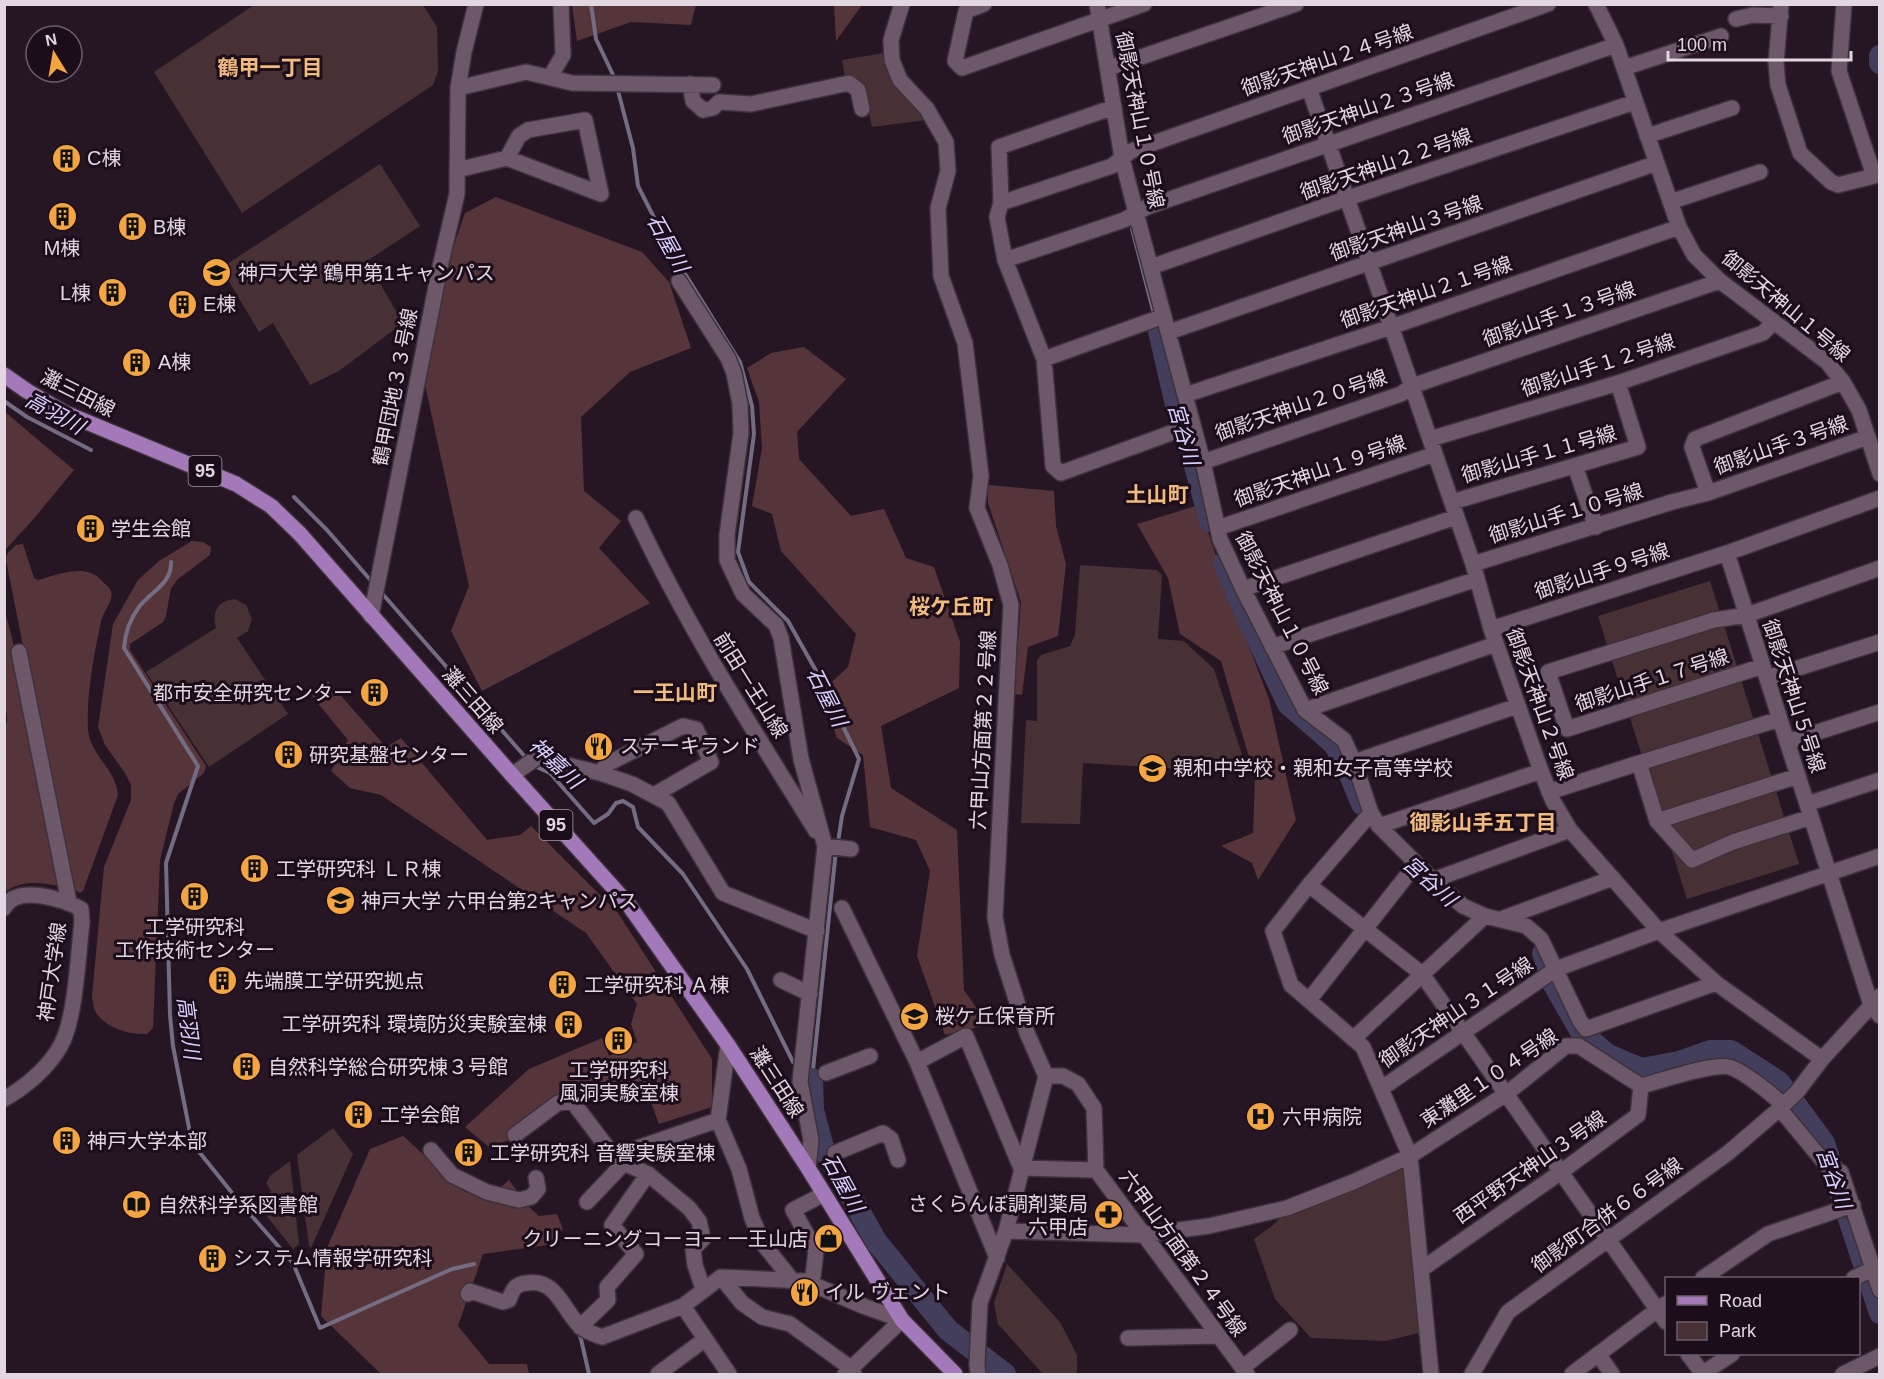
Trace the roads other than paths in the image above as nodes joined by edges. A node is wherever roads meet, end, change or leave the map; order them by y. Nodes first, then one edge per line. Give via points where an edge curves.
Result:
1 (476, 4) edge
2 (561, 4) edge
3 (902, 4) edge
4 (984, 4) edge
5 (1143, 4) edge
6 (1296, 4) edge
7 (1548, 4) edge
8 (1596, 4) edge
9 (1844, 4) edge
10 (1781, 10) edge
11 (1098, 12) edge
12 (1736, 19) dead end
13 (1720, 36) dead end
14 (1616, 45) junction
15 (1109, 68) junction
16 (1624, 68) junction
17 (555, 79) junction
18 (690, 84) junction
19 (712, 85) dead end
20 (458, 88) junction
21 (1309, 88) junction
22 (1635, 102) junction
23 (1114, 107) junction
24 (862, 108) dead end
25 (1732, 108) dead end
26 (1647, 136) junction
27 (1328, 144) junction
28 (507, 158) junction
29 (1122, 158) junction
30 (1657, 163) junction
31 (458, 170) junction
32 (1760, 172) dead end
33 (1348, 198) junction
34 (1670, 202) junction
35 (1001, 203) junction
36 (1136, 213) junction
37 (1679, 227) junction
38 (1005, 260) junction
39 (1370, 263) junction
40 (1151, 267) junction
41 (679, 281) dead end
42 (1720, 281) junction
43 (1164, 316) junction
44 (1774, 322) junction
45 (1391, 327) junction
46 (1169, 332) junction
47 (1044, 359) junction
48 (4, 375) edge
49 (1843, 382) junction
50 (1618, 383) junction
51 (1412, 386) junction
52 (1185, 395) junction
53 (1193, 425) junction
54 (1868, 437) junction
55 (1433, 447) junction
56 (1203, 462) junction
57 (1575, 466) junction
58 (1880, 474) edge
59 (1708, 494) junction
60 (1880, 498) edge
61 (1672, 502) joint
62 (1454, 509) junction
63 (636, 518) dead end
64 (1596, 527) junction
65 (1218, 528) junction
66 (1727, 553) junction
67 (1473, 564) junction
68 (1880, 568) edge
69 (1477, 579) junction
70 (1243, 589) junction
71 (1747, 615) junction
72 (371, 616) junction
73 (1491, 629) junction
74 (1880, 642) edge
75 (1496, 644) junction
76 (1272, 647) junction
77 (19, 652) dead end
78 (1765, 672) junction
79 (1517, 706) junction
80 (1305, 710) junction
81 (1880, 712) edge
82 (1780, 719) junction
83 (1787, 742) junction
84 (1354, 762) junction
85 (1639, 763) junction
86 (518, 771) junction
87 (1540, 771) junction
88 (600, 773) junction
89 (1798, 776) junction
90 (1880, 780) edge
91 (1549, 792) junction
92 (654, 795) junction
93 (1809, 810) junction
94 (1371, 819) junction
95 (1657, 821) junction
96 (1570, 830) junction
97 (825, 846) junction
98 (851, 849) dead end
99 (1880, 856) edge
100 (1414, 868) junction
101 (1828, 872) junction
102 (1613, 878) junction
103 (1433, 880) junction
104 (1309, 885) junction
105 (69, 902) junction
106 (4, 908) edge
107 (842, 908) dead end
108 (1482, 919) junction
109 (1501, 919) junction
110 (1365, 929) junction
111 (817, 931) junction
112 (1659, 931) junction
113 (1551, 972) junction
114 (1422, 974) junction
115 (781, 980) dead end
116 (1716, 983) junction
117 (810, 994) junction
118 (1309, 1000) junction
119 (1877, 1006) edge
120 (1464, 1033) junction
121 (1353, 1039) junction
122 (728, 1045) junction
123 (870, 1056) dead end
124 (1822, 1059) junction
125 (917, 1062) junction
126 (826, 1073) dead end
127 (1046, 1076) junction
128 (1641, 1086) junction
129 (1382, 1088) junction
130 (1506, 1094) junction
131 (4, 1099) edge
132 (1781, 1107) junction
133 (718, 1120) junction
134 (515, 1134) dead end
135 (432, 1149) dead end
136 (835, 1153) dead end
137 (1410, 1156) junction
138 (622, 1159) junction
139 (898, 1160) dead end
140 (808, 1168) junction
141 (1021, 1168) junction
142 (1096, 1170) junction
143 (1561, 1172) junction
144 (648, 1174) junction
145 (537, 1178) dead end
146 (824, 1194) junction
147 (586, 1202) dead end
148 (1853, 1205) junction
149 (1006, 1231) junction
150 (1142, 1235) junction
151 (1609, 1241) junction
152 (1873, 1249) edge
153 (997, 1258) junction
154 (1422, 1269) junction
155 (1864, 1273) edge
156 (721, 1277) junction
157 (1704, 1277) edge
158 (792, 1280) junction
159 (812, 1284) junction
160 (703, 1289) junction
161 (1880, 1290) edge
162 (468, 1294) dead end
163 (683, 1306) junction
164 (1664, 1312) edge
165 (902, 1320) junction
166 (580, 1327) junction
167 (1290, 1330) dead end
168 (1218, 1336) junction
169 (1128, 1338) dead end
170 (704, 1341) junction
171 (1598, 1354) junction
172 (1689, 1355) edge
173 (1729, 1355) edge
174 (1880, 1356) edge
175 (975, 1371) edge
176 (1244, 1371) edge
177 (1848, 1372) edge
178 (850, 1373) edge
179 (658, 1374) edge
180 (726, 1374) edge
181 (955, 1374) edge
182 (1431, 1374) edge
183 (1473, 1374) edge
184 (1572, 1374) edge
185 (1612, 1374) edge
186 (1702, 1374) edge

1 - 20 street, 鶴甲団地３３号線
2 - 17 street via 563,55
3 - 127 street, 六甲山方面第２２号線 via 891,40 892,60 900,80 927,109 946,142 948,171 938,208 942,276 965,343 981,476 977,508 1011,605 995,917 1002,955 1027,1033
4 - 11 street via 966,11 956,61 962,68
5 - 11 street
6 - 15 street
7 - 21 street, 御影天神山２４号線
8 - 14 street, 御影天神山１号線
9 - 10 street via 1839,71 1874,176 1838,185 1800,153 1778,85
10 - 12 street
11 - 15 street, 御影天神山１０号線
13 - 16 street
14 - 16 street, 御影天神山１号線
14 - 27 street, 御影天神山２３号線
15 - 23 street, 御影天神山１０号線
16 - 22 street, 御影天神山１号線
17 - 18 street via 572,83
17 - 20 street via 526,72
18 - 19 street
18 - 24 street via 693,101 702,110 719,102 752,104 849,83 858,90
20 - 31 street, 鶴甲団地３３号線
21 - 27 street, 御影天神山２号線
21 - 29 street, 御影天神山２４号線 via 1131,151
22 - 26 street, 御影天神山１号線
22 - 33 street, 御影天神山２２号線
23 - 29 street, 御影天神山１０号線
23 - 35 street via 999,147
25 - 26 street
26 - 30 street, 御影天神山１号線
27 - 33 street, 御影天神山２号線
27 - 36 street, 御影天神山２３号線
28 - 28 street via 519,136 528,130 585,120 601,194
28 - 31 street
29 - 35 street, 御影天神山２４号線 via 1112,166
29 - 36 street, 御影天神山１０号線
30 - 34 street, 御影天神山１号線
30 - 39 street, 御影天神山３号線
31 - 72 street, 鶴甲団地３３号線 via 457,194
32 - 34 street
33 - 39 street, 御影天神山２号線
33 - 40 street, 御影天神山２２号線
34 - 37 street, 御影天神山１号線
35 - 38 street via 997,217
36 - 38 street, 御影天神山２３号線
36 - 40 street, 御影天神山１０号線
37 - 42 street, 御影天神山１号線 via 1694,255
37 - 45 street, 御影天神山２１号線
38 - 47 street
39 - 45 street, 御影天神山２号線
39 - 46 street, 御影天神山３号線
40 - 43 street, 御影天神山１０号線
41 - 97 street via 734,373 741,433 727,560 743,594 777,626 801,759
42 - 44 street, 御影天神山１号線
42 - 51 street, 御影山手１３号線
43 - 46 street, 御影天神山１０号線
43 - 47 street
44 - 49 street, 御影天神山１号線 via 1827,362
44 - 50 street, 御影山手１２号線 via 1763,333
45 - 51 street, 御影天神山２号線
45 - 52 street, 御影天神山２１号線
46 - 52 street, 御影天神山１０号線
47 - 53 street via 1053,466 1060,472
48 - 72 main road, 灘三田線 / 95 via 65,413 236,484 262,501 300,534
49 - 54 street, 御影天神山１号線
49 - 59 street, 御影山手３号線 via 1695,439 1692,447
50 - 55 street, 御影山手１２号線
50 - 57 street, 御影山手１１号線 via 1638,447
51 - 55 street, 御影天神山２号線
51 - 56 street, 御影天神山２０号線 via 1401,394
52 - 53 street, 御影天神山１０号線
53 - 56 street, 御影天神山１０号線
54 - 58 street, 御影天神山１号線
54 - 59 street, 御影山手３号線
55 - 62 street, 御影天神山２号線
55 - 65 street, 御影天神山１９号線
56 - 65 street, 御影天神山１０号線
57 - 62 street, 御影山手１１号線
57 - 64 street
59 - 61 street, 御影山手３号線
60 - 66 street
61 - 64 street, 御影山手１０号線
62 - 67 street, 御影天神山２号線
62 - 70 street, 御影山手１１号線
63 - 97 street, 前田一王山線 via 698,639
64 - 67 street, 御影山手１０号線
65 - 70 street, 御影天神山１０号線
66 - 71 street, 御影天神山５号線
66 - 73 street, 御影山手９号線
67 - 69 street, 御影天神山２号線
68 - 71 street
69 - 73 street, 御影天神山２号線
69 - 76 street
70 - 76 street, 御影天神山１０号線
71 - 78 street, 御影天神山５号線
71 - 78 street, 御影山手１７号線 via 1714,620 1548,672 1567,729
72 - 86 main road, 灘三田線 / 95
73 - 75 street, 御影天神山２号線
74 - 78 street
75 - 79 street, 御影天神山２号線
75 - 80 street
76 - 80 street, 御影天神山１０号線
77 - 105 street
78 - 82 street, 御影天神山５号線
79 - 84 street
79 - 87 street, 御影天神山２号線
80 - 84 street, 御影天神山１０号線 via 1344,740
81 - 83 street
82 - 83 street, 御影天神山５号線
82 - 85 street
83 - 89 street, 御影天神山５号線
84 - 94 street, 御影天神山１０号線
85 - 91 street
85 - 95 street
86 - 88 street via 542,754
86 - 122 main road, 灘三田線 / 95 via 628,904
87 - 91 street, 御影天神山２号線
87 - 94 street
88 - 92 street
88 - 92 street via 607,764 683,726 696,729 711,762
89 - 93 street, 御影天神山５号線
89 - 95 street
90 - 93 street
91 - 96 street, 御影天神山２号線
92 - 111 street via 668,803 723,893
93 - 95 street via 1692,860
93 - 101 street, 御影天神山５号線
94 - 100 street, 御影天神山１０号線
94 - 104 street
96 - 102 street, 御影天神山２号線
96 - 103 street
97 - 98 street
97 - 111 street
99 - 101 street, 御影天神山３１号線
100 - 103 street, 御影天神山１０号線
100 - 110 street
101 - 112 street, 御影天神山３１号線
101 - 119 street, 御影天神山５号線
102 - 109 street
102 - 112 street, 御影天神山２号線
103 - 108 street, 御影天神山１０号線
104 - 110 street
104 - 118 street via 1274,931 1291,985
105 - 106 street, 神戸大学線 via 28,894
105 - 131 street, 神戸大学線 via 81,909 82,922 73,998 62,1044 29,1082
107 - 125 street
108 - 109 street, 御影天神山１０号線
108 - 114 street
109 - 113 street, 御影天神山１０号線 via 1526,926 1541,939
110 - 114 street
110 - 118 street
111 - 117 street
112 - 113 street, 御影天神山３１号線
112 - 116 street, 御影天神山２号線
113 - 116 street, 御影天神山１０号線 via 1586,1029
113 - 120 street, 御影天神山３１号線
114 - 120 street
114 - 121 street
115 - 117 street
116 - 124 street, 御影天神山２号線
117 - 140 street via 800,1082 811,1140
118 - 121 street
119 - 124 street, 御影町合併６６号線
120 - 129 street, 御影天神山３１号線
120 - 130 street
121 - 129 street via 1363,1047
122 - 133 street
122 - 140 main road, 灘三田線 / 95
123 - 126 street
124 - 132 street, 御影町合併６６号線
125 - 141 street via 966,1036
125 - 153 street
127 - 141 street
127 - 142 street, 六甲山方面第２４号線 via 1063,1076 1078,1084 1095,1108
128 - 130 street, 東灘里１０４号線 via 1579,1046 1566,1046
128 - 132 street via 1710,1067 1729,1067 1769,1091
128 - 143 street, 西平野天神山３号線 via 1638,1115
129 - 137 street
130 - 137 street, 東灘里１０４号線
130 - 143 street
132 - 148 street via 1835,1170
132 - 151 street, 御影町合併６６号線 via 1728,1153
133 - 138 street
133 - 158 street via 764,1245
134 - 138 street via 558,1103 572,1101 610,1151
135 - 145 street via 452,1175 488,1192 519,1200 531,1197 538,1189
136 - 139 street via 883,1133 891,1139
137 - 150 street, 東灘里１０４号線 via 1287,1208 1209,1226
137 - 154 street
138 - 144 street
138 - 147 street
140 - 146 main road, 灘三田線 / 95
141 - 142 street
141 - 149 street
142 - 150 street, 六甲山方面第２４号線
143 - 151 street
143 - 154 street, 西平野天神山３号線
144 - 160 street via 699,1221 703,1239 693,1249
144 - 166 street via 612,1225 636,1254 607,1287 608,1300
146 - 159 street via 794,1210 816,1251
146 - 165 main road, 灘三田線 / 95
148 - 152 street
148 - 157 street via 1768,1234
149 - 150 street, 東灘里１０４号線
149 - 153 street
150 - 168 street, 六甲山方面第２４号線
151 - 164 street
151 - 183 street, 御影町合併６６号線 via 1508,1312
152 - 155 street
153 - 175 street via 980,1303
154 - 182 street
155 - 161 street
156 - 158 street
156 - 160 street
156 - 178 street via 742,1303 762,1317 790,1324
158 - 159 street
159 - 165 street
160 - 163 street
162 - 166 street via 470,1291 503,1302 509,1300 519,1284 534,1281 554,1291
163 - 166 street via 602,1337
163 - 170 street
164 - 171 street
165 - 178 street
165 - 181 main road, 灘三田線 / 95
167 - 176 street
168 - 169 street
168 - 176 street, 六甲山方面第２４号線
170 - 179 street
170 - 180 street
171 - 184 street
171 - 185 street
172 - 186 street
173 - 186 street
174 - 177 street

